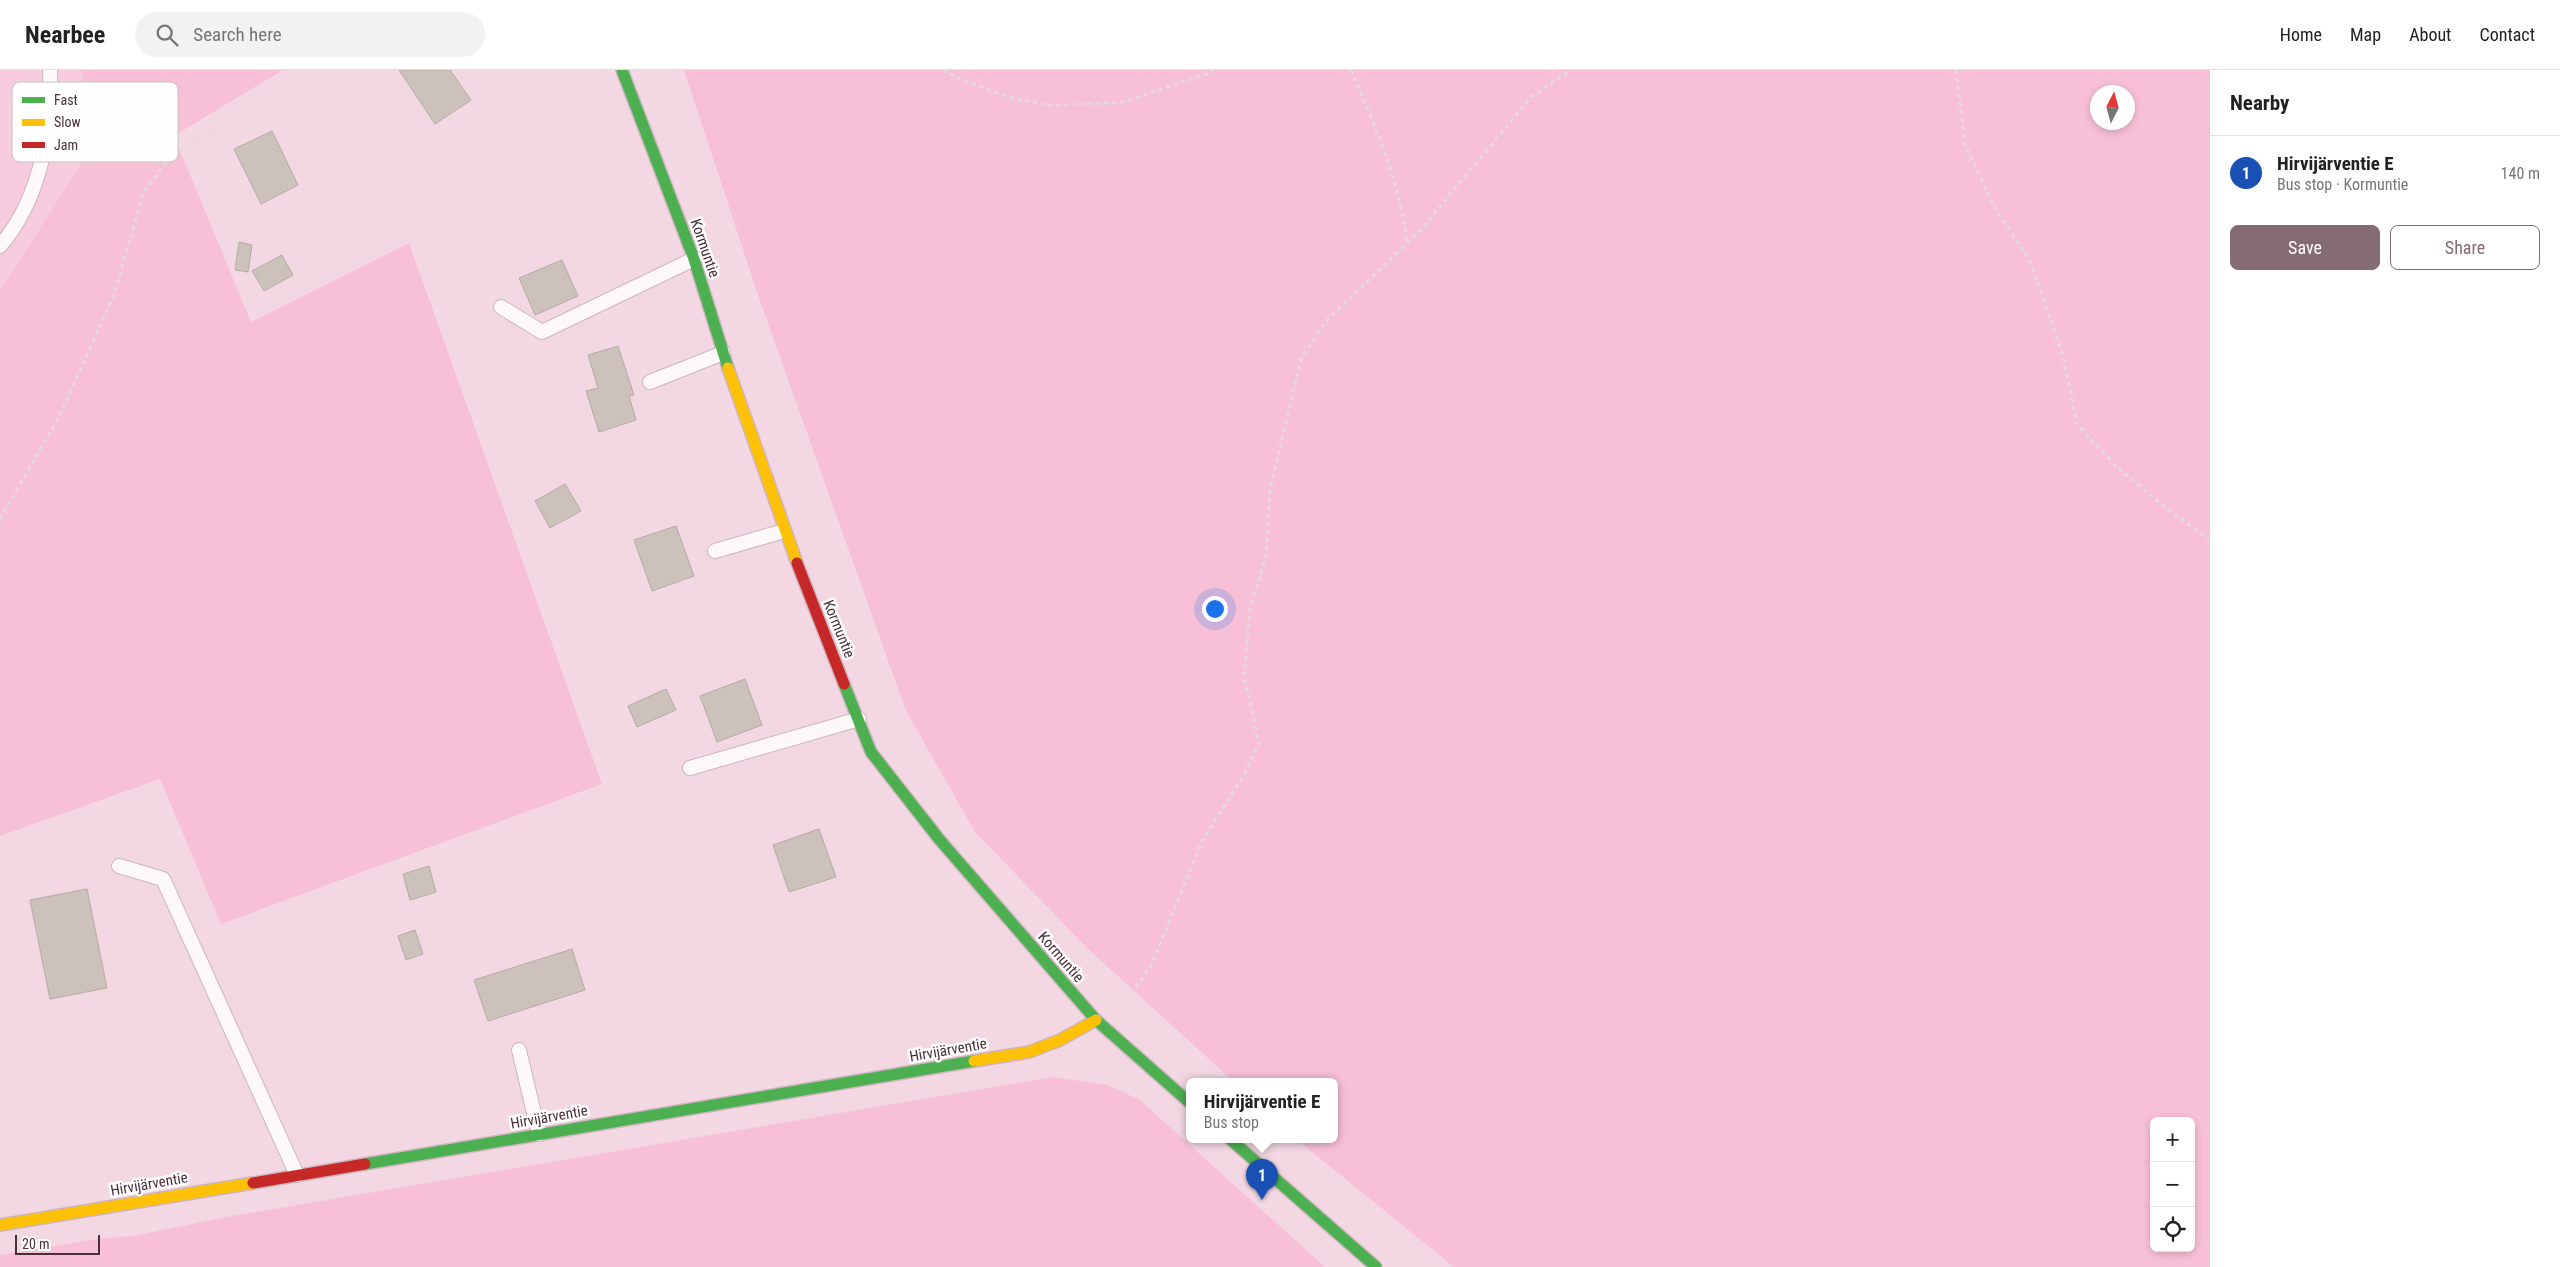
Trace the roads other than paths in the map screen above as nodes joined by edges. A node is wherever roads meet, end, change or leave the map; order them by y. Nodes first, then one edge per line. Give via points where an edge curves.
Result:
1 (622, 70) edge
2 (40, 162) edge
3 (0, 246) edge
4 (694, 259) junction
5 (501, 307) dead end
6 (723, 353) junction
7 (650, 382) dead end
8 (784, 531) junction
9 (715, 551) dead end
10 (859, 720) junction
11 (690, 768) dead end
12 (119, 866) dead end
13 (1096, 1020) junction
14 (519, 1050) dead end
15 (1186, 1099) edge
16 (539, 1134) junction
17 (1235, 1143) edge
18 (297, 1175) junction
19 (0, 1225) edge
20 (1376, 1267) edge

1 - 4 street, Kormuntie
2 - 3 lane via 31,196
4 - 5 lane via 542,332
4 - 6 street, Kormuntie
6 - 7 lane
6 - 8 street, Kormuntie
8 - 9 lane
8 - 10 street, Kormuntie
10 - 11 lane
10 - 13 street, Kormuntie via 871,752 910,804
12 - 18 lane via 163,879
13 - 15 street, Kormuntie
13 - 16 street, Hirvijärventie via 1060,1040 1029,1052
14 - 16 lane
16 - 18 street, Hirvijärventie
17 - 20 street
18 - 19 street, Hirvijärventie

